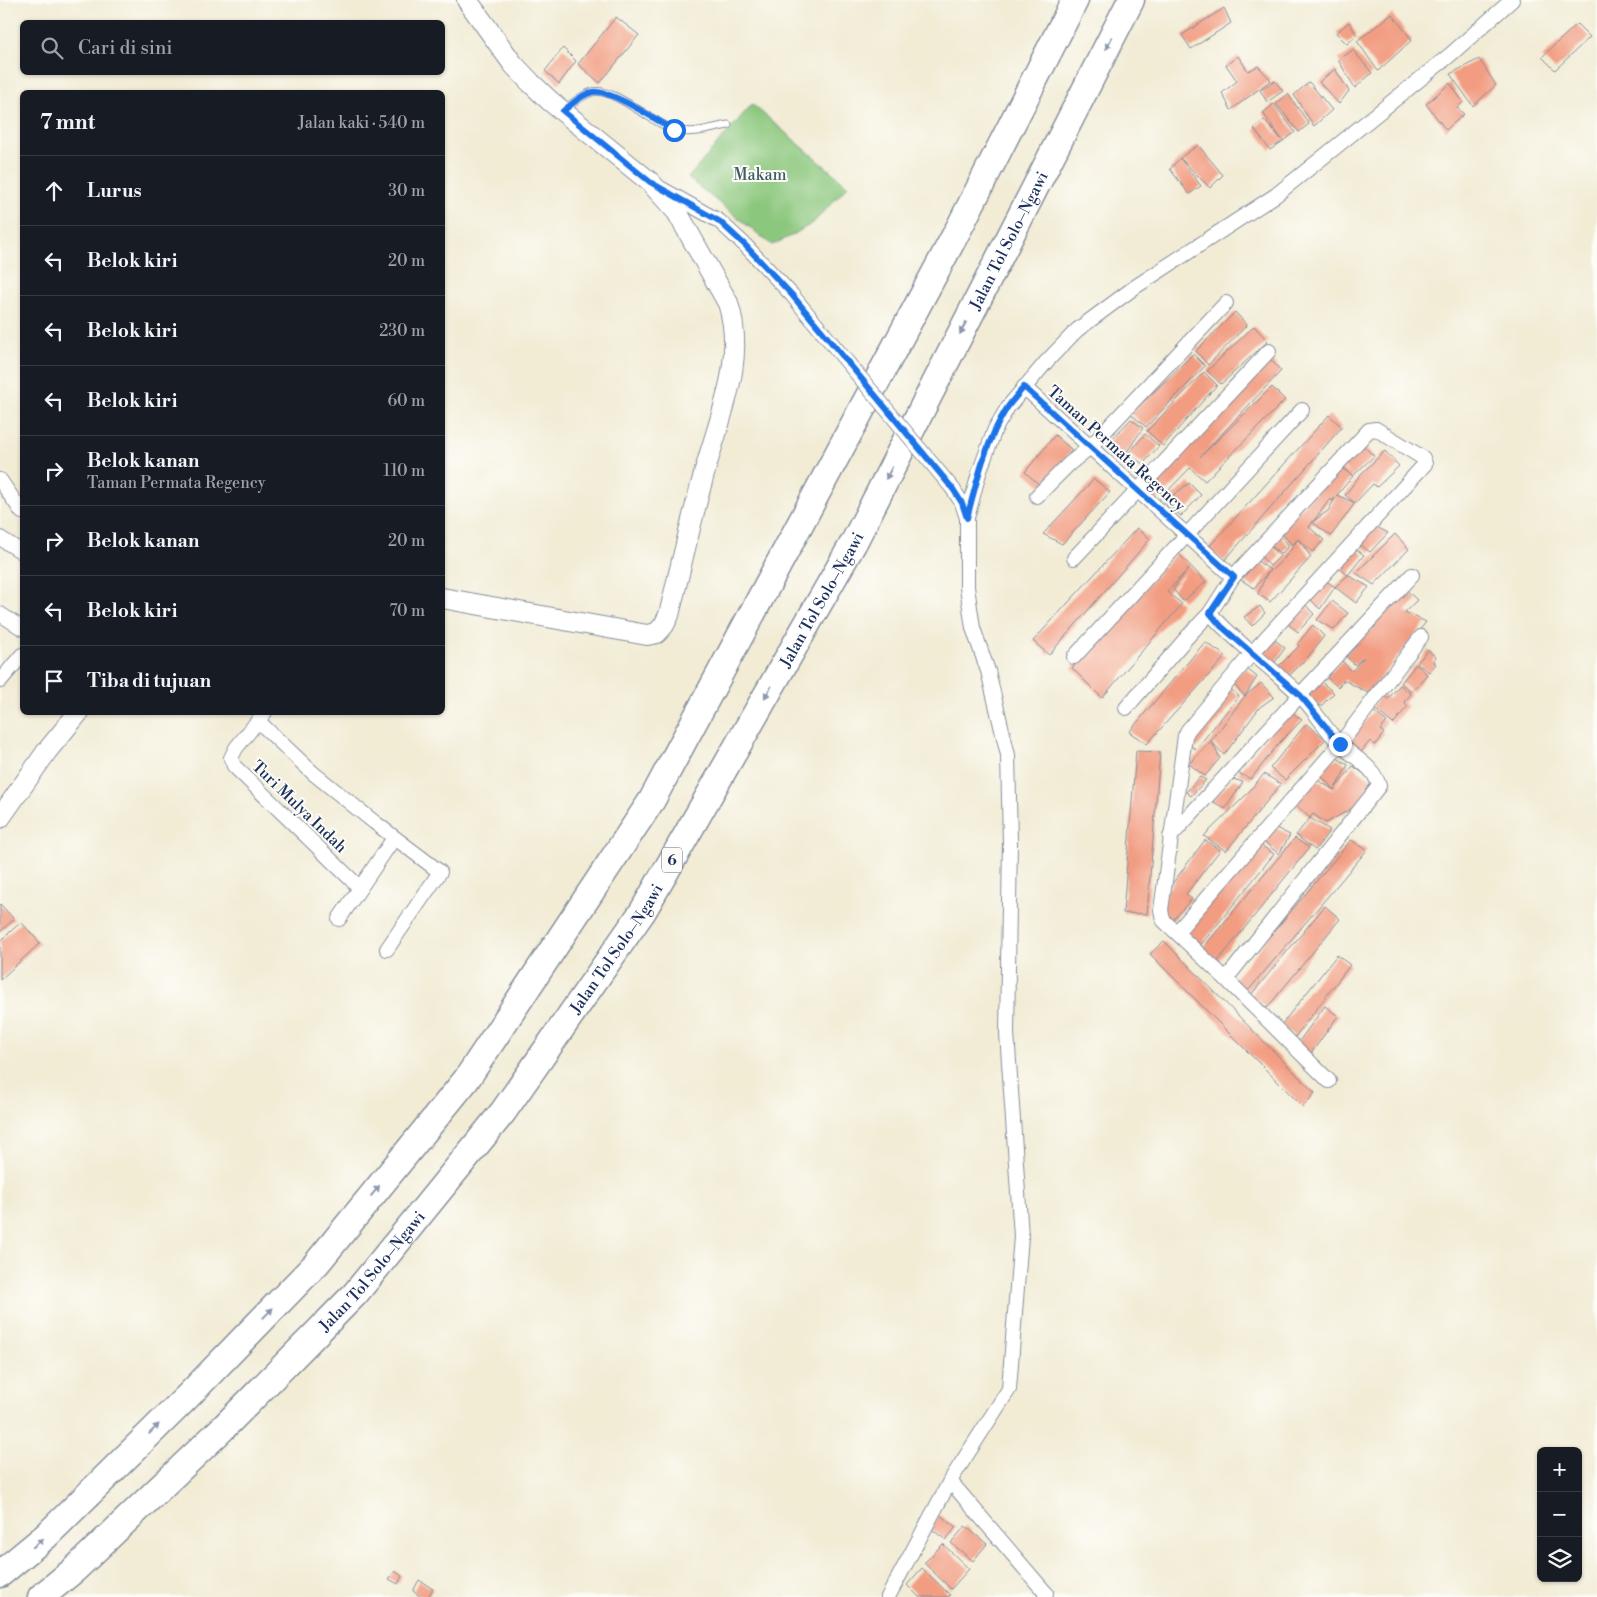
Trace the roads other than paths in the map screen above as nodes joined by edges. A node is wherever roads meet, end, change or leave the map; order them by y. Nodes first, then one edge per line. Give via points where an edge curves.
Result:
1 (467, 0) edge
2 (1075, 0) edge
3 (1131, 0) edge
4 (1512, 0) edge
5 (563, 111) junction
6 (728, 125) dead end
7 (650, 182) junction
8 (1226, 303) dead end
9 (1269, 351) dead end
10 (1024, 387) junction
11 (1302, 410) dead end
12 (1090, 447) junction
13 (0, 480) edge
14 (1138, 490) junction
15 (1037, 496) dead end
16 (20, 509) edge
17 (967, 518) junction
18 (1187, 535) junction
19 (0, 538) edge
20 (20, 551) edge
21 (1074, 558) dead end
22 (1412, 575) dead end
23 (1234, 577) junction
24 (445, 599) edge
25 (1210, 613) junction
26 (0, 614) edge
27 (20, 627) edge
28 (1421, 637) dead end
29 (1252, 653) junction
30 (1074, 657) dead end
31 (20, 659) edge
32 (0, 681) edge
33 (1300, 695) junction
34 (1126, 708) dead end
35 (77, 715) edge
36 (261, 717) edge
37 (1340, 744) junction
38 (0, 818) edge
39 (394, 838) junction
40 (1170, 838) junction
41 (360, 888) junction
42 (338, 919) dead end
43 (1177, 932) junction
44 (387, 949) dead end
45 (1226, 979) junction
46 (1329, 1081) dead end
47 (950, 1481) junction
48 (0, 1574) edge
49 (41, 1597) edge
50 (888, 1597) edge
51 (1045, 1597) edge

1 - 5 street via 513,64
48 -> 2 highway via 46,1536 317,1263 466,1080 652,800 959,228
3 -> 49 highway, Jalan Tol Solo–Ngawi / 6 via 854,542 643,911 503,1112 354,1294 223,1428 74,1570
4 - 10 street via 1450,55 1276,195 1135,287 1077,330
5 - 6 lane via 594,91 624,101 674,130 692,132
5 - 7 street
7 - 17 street, bridge via 719,221 745,245 792,295 953,489
7 - 24 street via 677,212 720,288 728,303 735,339 731,384 664,625 657,633 647,635
8 - 12 street
9 - 14 street
10 - 12 street, Taman Permata Regency
10 - 17 street via 995,429
11 - 18 street, Taman Permata Regency
12 - 14 street, Taman Permata Regency
12 - 15 street
13 - 16 street
14 - 18 street, Taman Permata Regency
14 - 21 street
17 - 47 street via 967,587 973,628 988,671 1008,755 1007,1033 1020,1236 1009,1389
18 - 23 street, Taman Permata Regency
18 - 30 street, Taman Permata Regency
19 - 20 street
22 - 33 street
23 - 25 street
23 - 29 street via 1369,430 1376,429 1425,461
25 - 29 street
25 - 34 street
26 - 27 street
28 - 37 street
29 - 33 street
29 - 40 street via 1185,736
31 - 32 street
33 - 37 street
33 - 40 street
35 - 38 street
36 - 39 street, Turi Mulya Indah via 313,773
36 - 41 street, Turi Mulya Indah via 236,748 231,758 234,766
37 - 43 street
37 - 45 street via 1374,772 1379,786
39 - 41 street
39 - 44 street, Turi Mulya Indah via 440,872
40 - 43 street via 1161,914
41 - 42 street
43 - 45 street
45 - 46 street
47 - 50 street
47 - 51 street via 1044,1590

